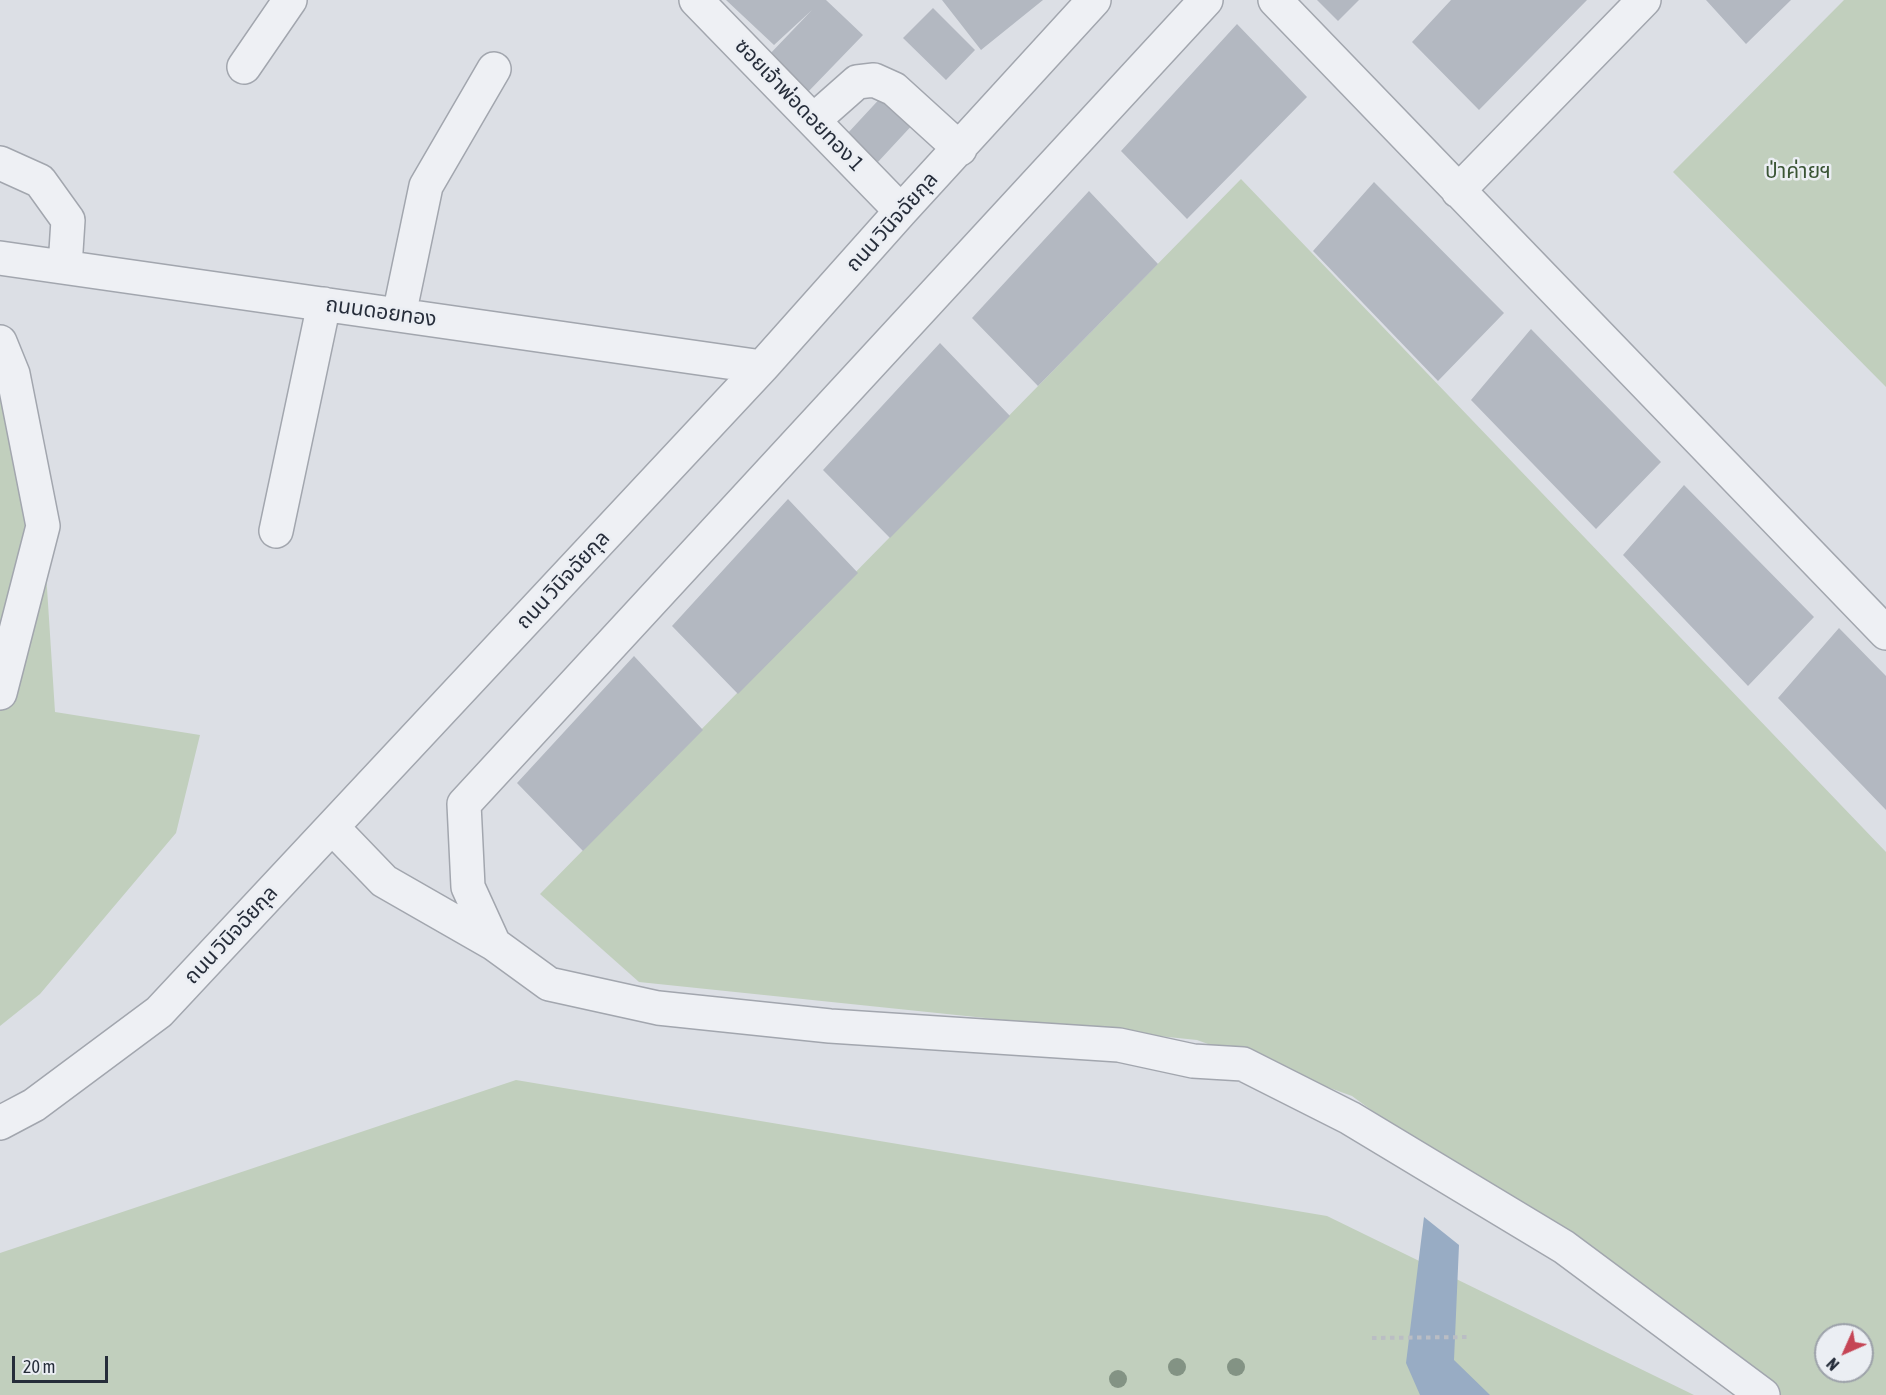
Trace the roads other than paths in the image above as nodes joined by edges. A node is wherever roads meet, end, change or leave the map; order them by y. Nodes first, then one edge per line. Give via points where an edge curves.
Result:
1 (290, 0) edge
2 (696, 0) edge
3 (1094, 0) edge
4 (1206, 0) edge
5 (1275, 0) edge
6 (1644, 0) edge
7 (244, 67) dead end
8 (494, 69) dead end
9 (823, 112) dead end
10 (960, 149) junction
11 (0, 164) edge
12 (1458, 191) junction
13 (901, 211) junction
14 (0, 258) edge
15 (65, 267) junction
16 (324, 304) junction
17 (399, 315) junction
18 (0, 342) edge
19 (762, 367) junction
20 (276, 531) dead end
21 (1886, 633) edge
22 (0, 693) edge
23 (332, 827) junction
24 (494, 944) junction
25 (0, 1123) edge
26 (1762, 1395) edge

1 - 7 street
2 - 13 street, ซอยเจ้าพ่อดอยทอง 1
3 - 10 street, ถนน วินิจฉัยกุล
4 - 24 street via 464,804 468,887
5 - 12 street
6 - 12 street
8 - 17 street via 426,186
9 - 10 street via 857,82 874,80 894,88
10 - 13 street, ถนน วินิจฉัยกุล
11 - 15 street via 39,181 68,220
12 - 21 street
13 - 19 street, ถนน วินิจฉัยกุล
14 - 15 street, ถนนดอยทอง
15 - 16 street, ถนนดอยทอง
16 - 17 street, ถนนดอยทอง
16 - 20 street
17 - 19 street, ถนนดอยทอง
18 - 22 street via 13,374 43,526
19 - 23 street, ถนน วินิจฉัยกุล
23 - 24 street via 384,881
23 - 25 street, ถนน วินิจฉัยกุล via 159,1012 34,1105
24 - 26 street via 549,984 658,1008 830,1026 1119,1046 1193,1061 1243,1064 1350,1119 1564,1247

